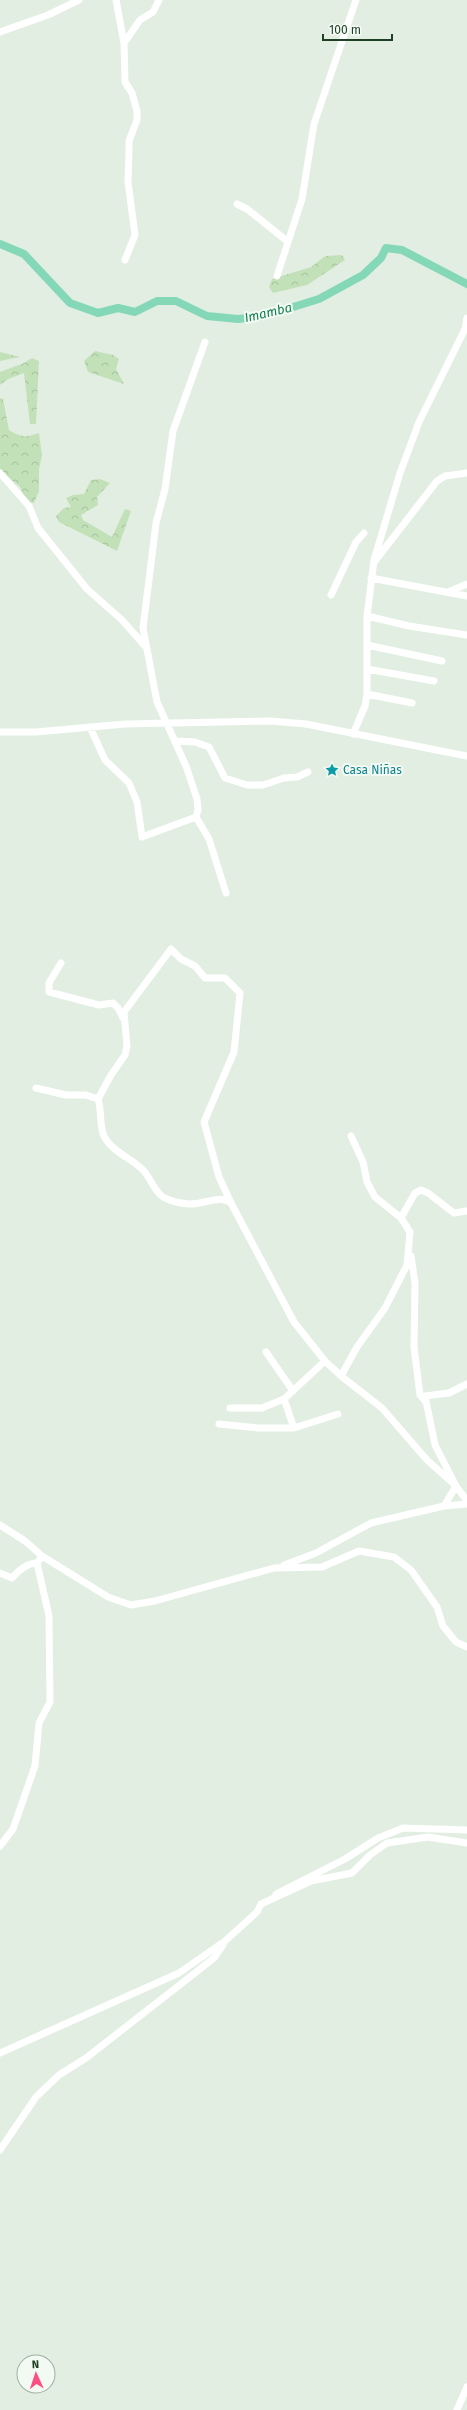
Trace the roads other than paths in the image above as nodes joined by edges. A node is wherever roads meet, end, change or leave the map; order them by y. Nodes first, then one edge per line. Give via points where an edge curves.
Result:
1 (79, 0) edge
2 (116, 0) edge
3 (158, 0) edge
4 (356, 0) edge
5 (0, 32) edge
6 (124, 43) junction
7 (237, 204) dead end
8 (288, 241) junction
9 (125, 260) dead end
10 (277, 276) dead end
11 (467, 318) edge
12 (205, 342) dead end
13 (0, 473) edge
14 (467, 473) edge
15 (364, 533) dead end
16 (374, 562) junction
17 (371, 578) junction
18 (467, 584) edge
19 (448, 592) junction
20 (331, 595) dead end
21 (467, 596) edge
22 (367, 616) junction
23 (467, 635) edge
24 (367, 645) junction
25 (146, 646) junction
26 (442, 661) dead end
27 (367, 669) junction
28 (434, 681) dead end
29 (367, 694) junction
30 (412, 703) dead end
31 (168, 725) junction
32 (90, 727) junction
33 (0, 732) edge
34 (353, 734) junction
35 (175, 741) junction
36 (467, 756) edge
37 (308, 772) dead end
38 (196, 817) junction
39 (226, 893) dead end
40 (61, 963) dead end
41 (124, 1020) junction
42 (36, 1088) dead end
43 (98, 1099) junction
44 (351, 1136) dead end
45 (231, 1203) junction
46 (467, 1211) edge
47 (402, 1218) junction
48 (409, 1238) junction
49 (266, 1352) dead end
50 (326, 1361) junction
51 (340, 1376) junction
52 (467, 1384) edge
53 (293, 1391) junction
54 (284, 1399) junction
55 (425, 1401) junction
56 (230, 1408) dead end
57 (338, 1414) dead end
58 (219, 1424) dead end
59 (294, 1428) junction
60 (456, 1486) junction
61 (467, 1501) edge
62 (467, 1504) edge
63 (444, 1506) junction
64 (0, 1526) edge
65 (42, 1556) junction
66 (37, 1563) junction
67 (274, 1568) junction
68 (0, 1573) edge
69 (467, 1647) edge
70 (467, 1830) edge
71 (467, 1843) edge
72 (0, 1846) edge
73 (261, 1904) junction
74 (225, 1942) junction
75 (0, 2053) edge
76 (0, 2150) edge
77 (467, 2387) edge
78 (461, 2397) junction
79 (452, 2410) edge
80 (457, 2410) edge

1 - 5 street via 48,15
2 - 6 street
3 - 6 street via 154,12 140,20
4 - 8 street via 314,124 302,199
6 - 9 street via 125,82 132,93 137,111 137,120 129,141 128,182 135,235
7 - 8 street
8 - 10 street
11 - 16 street via 419,422 400,473
12 - 25 street via 173,431 151,559 143,628
13 - 25 street via 29,506 38,528 87,590 122,620
14 - 16 street via 445,476 437,481
15 - 20 street via 356,542
16 - 17 street
17 - 19 street
17 - 22 street
18 - 19 street
19 - 21 street
22 - 23 street via 408,626
22 - 24 street
24 - 26 street
24 - 27 street
25 - 31 street via 157,702
27 - 28 street
27 - 29 street
29 - 30 street
29 - 34 street via 365,706
31 - 32 street via 125,724
31 - 34 street via 271,721 306,724
31 - 35 street
32 - 33 street
32 - 38 street via 105,760 129,783 137,802 142,837
34 - 36 street
35 - 37 street via 204,744 209,747 225,778 247,785 263,786
35 - 38 street via 197,799
38 - 39 street via 209,839
40 - 41 street via 49,983 49,992 99,1005 113,1003
41 - 43 street via 127,1046 125,1055
41 - 45 street via 124,1012 171,949 181,960 195,966 206,978 225,978 240,993 234,1052 204,1122 219,1177
42 - 43 street
43 - 45 street via 103,1134 107,1142 143,1170 161,1196 172,1202 185,1204 203,1204 220,1199 226,1199
44 - 47 street via 376,1197
45 - 50 street via 294,1322
46 - 47 street via 454,1214 421,1190 415,1193
47 - 48 street via 410,1232
48 - 51 street via 407,1265 385,1308
48 - 55 street via 414,1283 414,1347 420,1395
49 - 53 street
50 - 51 street
50 - 53 street
51 - 60 street via 382,1408 427,1460
52 - 55 street via 448,1393 425,1396
53 - 54 street
54 - 56 street via 262,1408
54 - 59 street
55 - 60 street via 435,1445
57 - 59 street
58 - 59 street
60 - 61 street
60 - 63 street
62 - 63 street
63 - 67 street via 371,1522 316,1553
64 - 65 street via 25,1541
65 - 66 street
65 - 67 street via 108,1597 131,1605 155,1601
66 - 68 street via 20,1569 12,1578
66 - 72 street via 49,1616 50,1702 39,1723 34,1766 13,1829
67 - 69 street via 322,1567 360,1551 394,1557 411,1570 437,1607 443,1626 456,1642
70 - 73 street via 403,1828 378,1838 345,1859 286,1888
71 - 73 street via 428,1837 387,1843 352,1873 311,1881
73 - 74 street via 257,1912
74 - 75 street via 179,1973
74 - 76 street via 214,1958 86,2058 59,2075 36,2097
77 - 78 street
78 - 79 street
78 - 80 street

